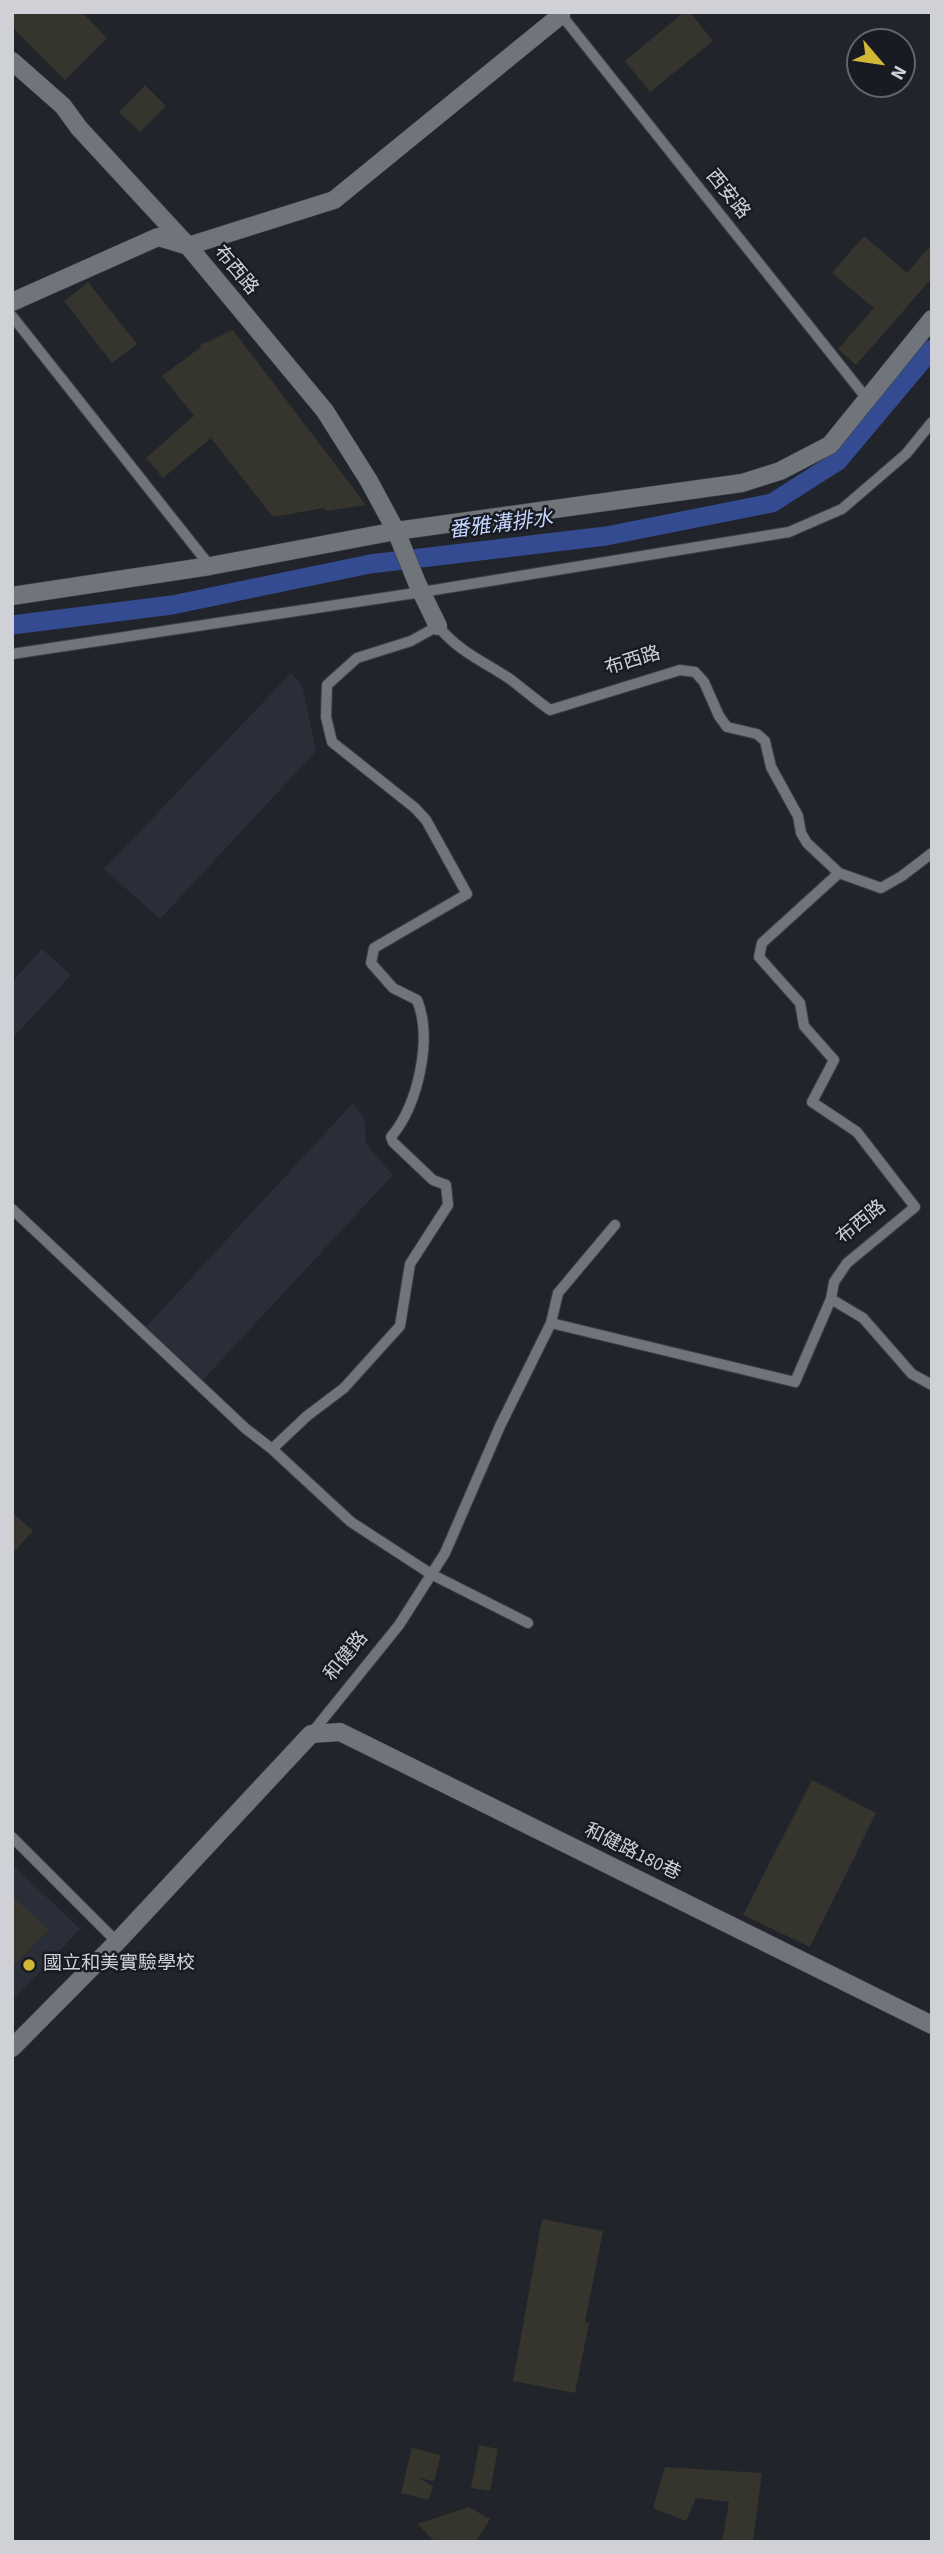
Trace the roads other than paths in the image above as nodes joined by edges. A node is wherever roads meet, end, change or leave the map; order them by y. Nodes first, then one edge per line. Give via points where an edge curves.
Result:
1 (560, 13) edge
2 (12, 61) edge
3 (188, 246) junction
4 (12, 302) edge
5 (12, 316) edge
6 (932, 319) edge
7 (864, 395) junction
8 (932, 422) edge
9 (399, 538) junction
10 (210, 566) junction
11 (419, 588) junction
12 (12, 596) edge
13 (438, 626) junction
14 (12, 654) edge
15 (932, 853) edge
16 (839, 873) junction
17 (12, 1209) edge
18 (615, 1225) dead end
19 (831, 1299) junction
20 (551, 1323) junction
21 (932, 1385) edge
22 (272, 1449) junction
23 (431, 1574) junction
24 (528, 1623) dead end
25 (311, 1734) junction
26 (12, 1837) edge
27 (117, 1942) junction
28 (932, 2025) edge
29 (12, 2048) edge

1 - 3 street via 334,200
1 - 7 lane, 西安路
2 - 3 street, 布西路 via 63,106
3 - 4 street via 158,237
3 - 9 street, 布西路 via 325,411
5 - 10 lane
6 - 7 street
7 - 9 street via 830,445 780,471 742,484
8 - 11 lane via 906,454 842,509 789,532
9 - 10 street
9 - 11 street, 布西路
10 - 12 street
11 - 13 street, 布西路
11 - 14 lane
13 - 16 lane, 布西路 via 474,659 509,678 550,710 680,670 695,672 727,727 757,734 765,741 771,767 798,816 801,833
13 - 22 lane via 411,641 357,658 327,685 326,717 332,742 426,820 467,894 374,948 370,964 393,988 417,1000 423,1014 425,1032 414,1094 403,1123 391,1137 433,1180 446,1185 448,1205 410,1264 400,1326 344,1388
15 - 16 lane, 布西路 via 881,888
16 - 19 lane, 布西路 via 762,943 759,957 800,1003 804,1026 834,1060 812,1102 857,1132 915,1208 847,1263 834,1282
17 - 22 lane via 244,1428
18 - 20 lane, 和健路 via 558,1293
19 - 20 lane, 布西路 via 795,1382
19 - 21 lane via 863,1318 912,1374
20 - 23 lane, 和健路 via 445,1553
22 - 23 lane via 351,1522
23 - 24 lane
23 - 25 lane, 和健路 via 399,1625
25 - 27 street, 和健路
25 - 28 street, 和健路180巷 via 340,1732
26 - 27 lane
27 - 29 street, 和健路

